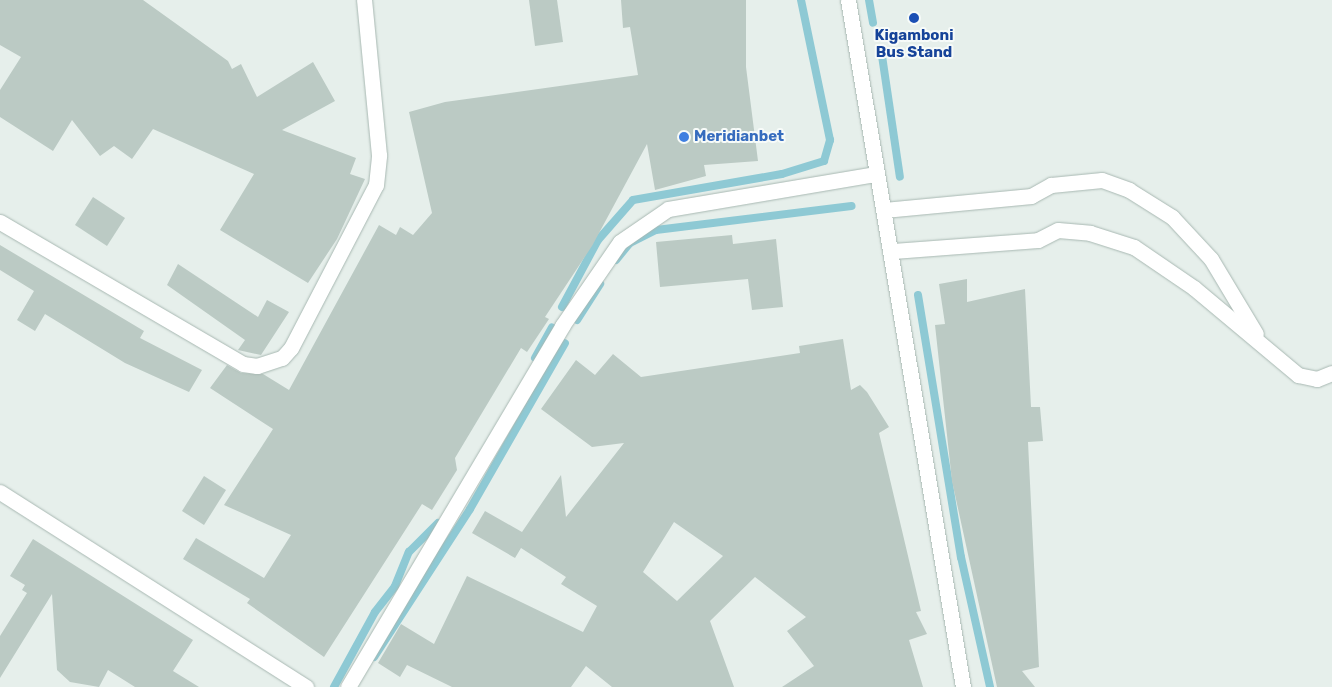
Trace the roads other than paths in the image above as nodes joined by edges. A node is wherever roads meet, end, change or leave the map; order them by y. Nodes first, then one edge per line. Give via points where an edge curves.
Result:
1 (364, 0) edge
2 (848, 0) edge
3 (876, 174) junction
4 (884, 210) junction
5 (0, 222) edge
6 (893, 251) junction
7 (1262, 345) junction
8 (1332, 373) edge
9 (0, 492) edge
10 (306, 687) edge
11 (348, 687) edge
12 (963, 687) edge

1 - 5 street via 379,155 376,185 291,348 282,358 257,366 231,358
2 - 3 street
3 - 4 street
3 - 11 street via 668,209 620,242 562,326
4 - 6 street
4 - 7 street via 1031,196 1051,185 1102,180 1129,190 1172,217 1211,259
6 - 7 street via 1038,240 1058,230 1090,233 1134,247 1194,288
6 - 12 street
7 - 8 street via 1298,376 1317,379
9 - 10 street

